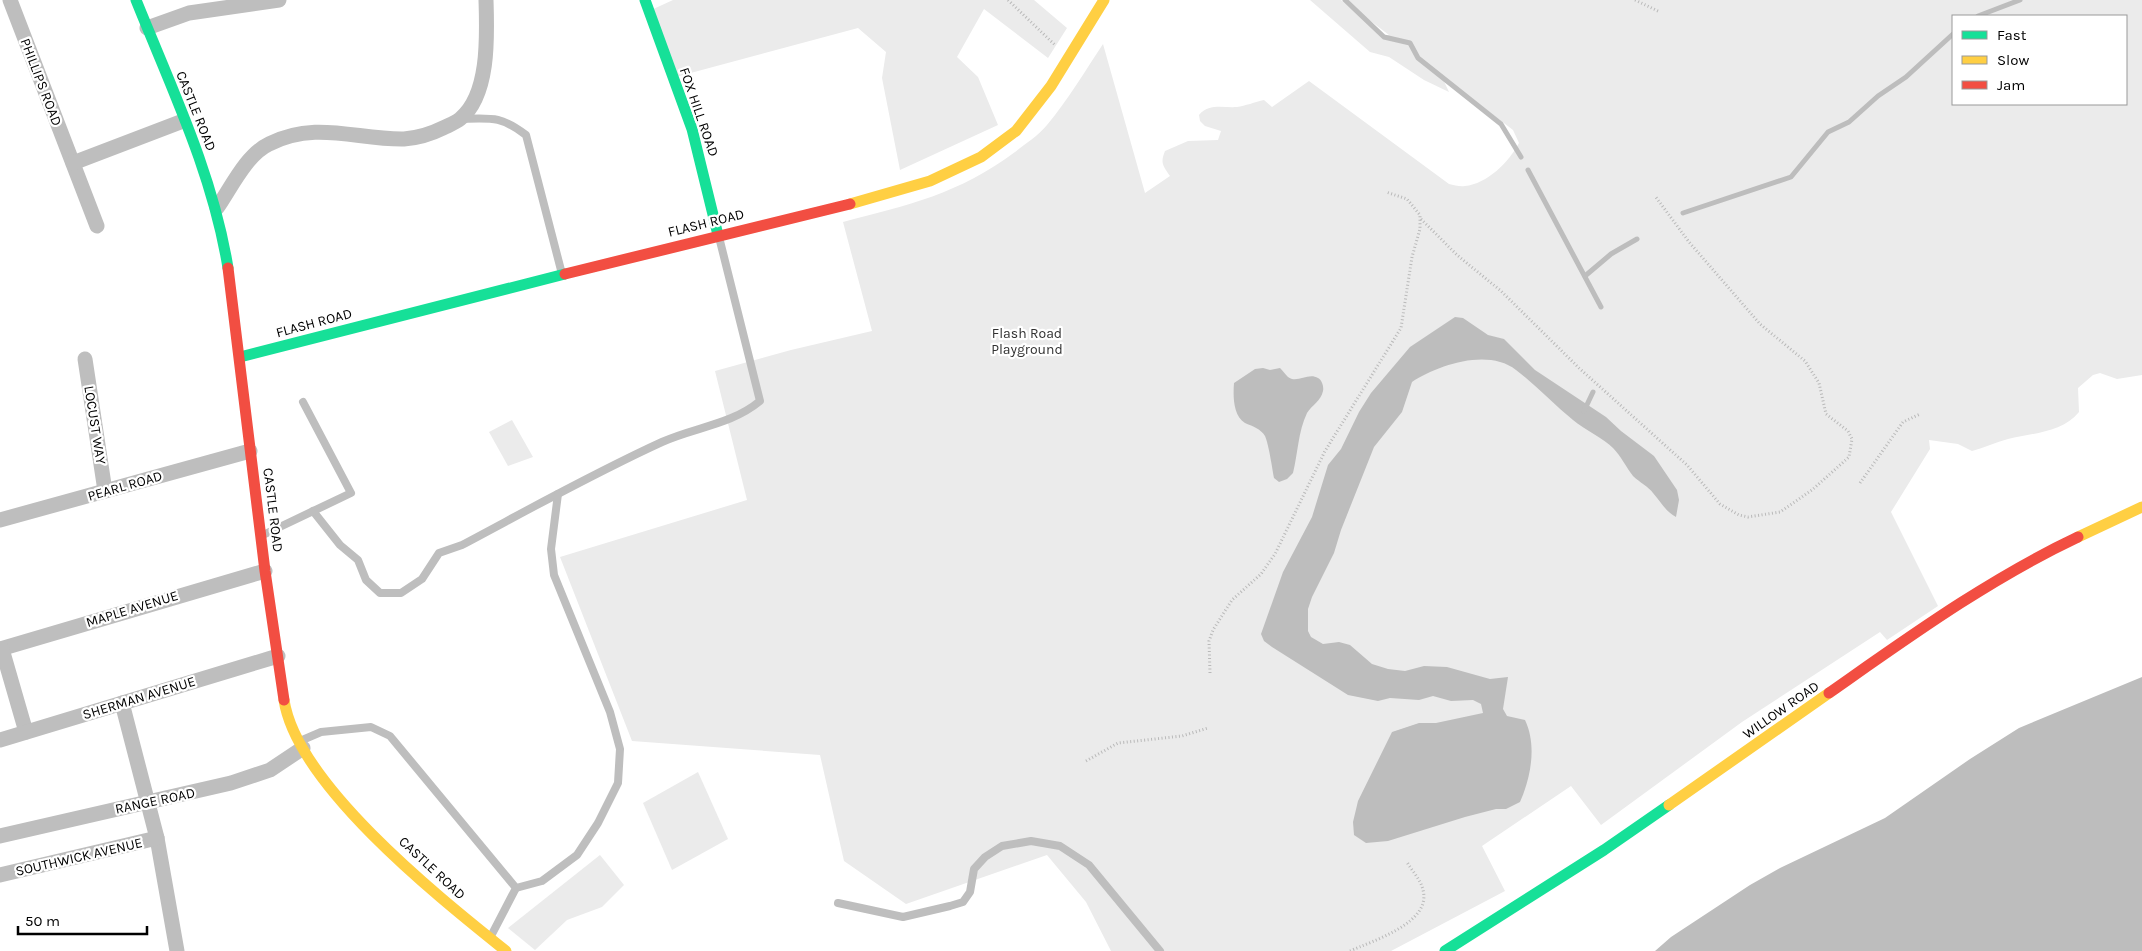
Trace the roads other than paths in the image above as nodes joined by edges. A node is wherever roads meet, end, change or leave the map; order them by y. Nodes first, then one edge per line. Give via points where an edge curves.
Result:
1 (10, 0) edge
2 (136, 0) edge
3 (279, 0) edge
4 (486, 0) edge
5 (645, 0) edge
6 (1104, 0) edge
7 (147, 28) junction
8 (460, 119) junction
9 (182, 121) junction
10 (73, 163) junction
11 (217, 208) junction
12 (97, 226) dead end
13 (718, 235) junction
14 (562, 276) junction
15 (240, 357) junction
16 (85, 359) dead end
17 (303, 402) dead end
18 (250, 451) junction
19 (106, 491) junction
20 (558, 494) junction
21 (2142, 507) edge
22 (313, 511) junction
23 (0, 520) edge
24 (261, 536) junction
25 (265, 570) junction
26 (1, 649) edge
27 (278, 656) junction
28 (122, 703) junction
29 (26, 732) junction
30 (0, 740) edge
31 (301, 745) junction
32 (148, 802) junction
33 (0, 836) edge
34 (157, 838) junction
35 (0, 875) edge
36 (516, 888) junction
37 (838, 903) dead end
38 (490, 938) junction
39 (177, 951) edge
40 (506, 951) edge
41 (1160, 951) edge
42 (1445, 951) edge

1 - 10 street, PHILLIPS ROAD
2 - 7 street, CASTLE ROAD
3 - 7 street via 189,13
4 - 8 street via 487,42 482,75 472,104
5 - 13 street, FOX HILL ROAD via 692,129
6 - 13 street, FLASH ROAD via 1050,86 1016,131 981,157 930,181
7 - 9 street, CASTLE ROAD
8 - 11 street via 431,134 404,139 330,131 291,136 268,144 251,160
8 - 14 lane via 487,118 509,122 526,135
9 - 10 street
9 - 11 street, CASTLE ROAD
10 - 12 street, PHILLIPS ROAD
11 - 15 street, CASTLE ROAD via 228,261
13 - 14 street, FLASH ROAD
13 - 20 lane via 760,401 745,414 665,440
14 - 15 street, FLASH ROAD
15 - 18 street, CASTLE ROAD
16 - 19 street, LOCUST WAY
17 - 22 lane via 351,493
18 - 19 street, PEARL ROAD
18 - 24 street, CASTLE ROAD
19 - 23 street, PEARL ROAD
20 - 22 lane via 439,554 422,579 402,593 380,593 366,580 358,560 340,545
20 - 36 lane via 551,549 554,574 610,712 620,749 618,782 598,823 577,855 542,881
21 - 42 street, WILLOW ROAD via 2050,550 1956,604 1604,850
22 - 24 lane
24 - 25 street, CASTLE ROAD
25 - 26 street, MAPLE AVENUE
25 - 27 street, CASTLE ROAD
26 - 29 street
27 - 28 street, SHERMAN AVENUE
27 - 31 street, CASTLE ROAD via 285,704 292,729
28 - 29 street, SHERMAN AVENUE
28 - 32 street
29 - 30 street, SHERMAN AVENUE
31 - 32 street, RANGE ROAD via 270,770 231,783
31 - 36 lane via 321,732 371,727 390,736
31 - 38 street, CASTLE ROAD via 342,801 432,891
32 - 33 street, RANGE ROAD
32 - 34 street
34 - 35 street, SOUTHWICK AVENUE
34 - 39 street
36 - 38 lane
37 - 41 lane via 903,917 950,906 962,902 970,892 974,869 985,857 1002,846 1031,841 1060,846 1088,865
38 - 40 street, CASTLE ROAD

